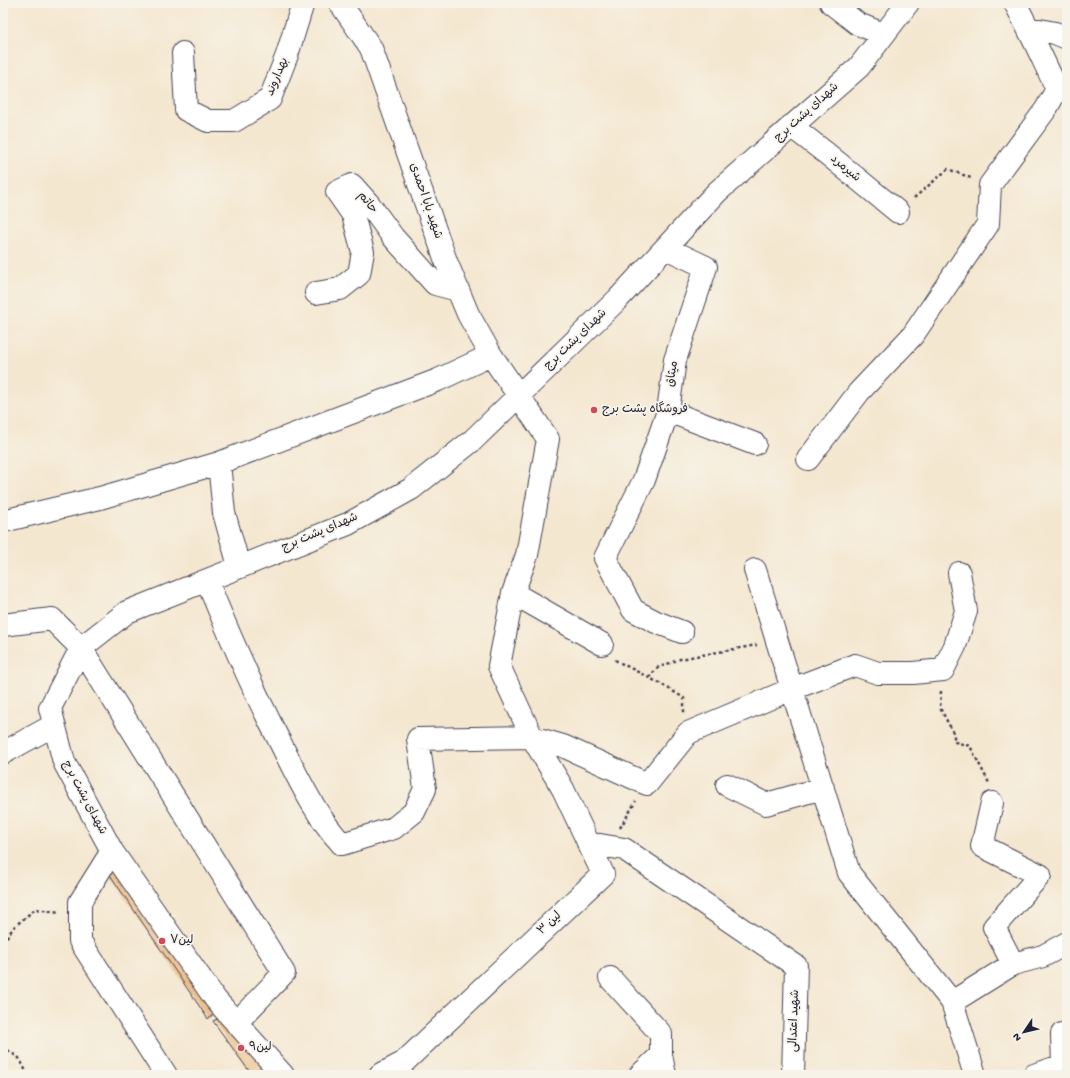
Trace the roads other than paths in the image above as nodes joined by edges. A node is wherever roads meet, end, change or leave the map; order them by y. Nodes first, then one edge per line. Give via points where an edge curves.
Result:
1 (303, 3) edge
2 (340, 3) edge
3 (831, 3) edge
4 (908, 3) edge
5 (1015, 3) edge
6 (1028, 28) junction
7 (883, 34) junction
8 (1067, 38) edge
9 (183, 52) dead end
10 (791, 126) junction
11 (898, 212) road end
12 (666, 248) junction
13 (458, 290) junction
14 (316, 293) dead end
15 (491, 355) junction
16 (518, 396) junction
17 (668, 411) junction
18 (755, 444) dead end
19 (808, 459) dead end
20 (219, 463) junction
21 (3, 521) edge
22 (239, 566) junction
23 (755, 570) dead end
24 (959, 573) dead end
25 (207, 581) junction
26 (513, 593) junction
27 (3, 626) edge
28 (682, 632) dead end
29 (602, 644) road end
30 (81, 648) junction
31 (792, 689) junction
32 (54, 725) junction
33 (532, 737) junction
34 (3, 753) edge
35 (727, 785) dead end
36 (823, 788) junction
37 (992, 803) road end
38 (599, 845) junction
39 (112, 851) junction
40 (1067, 944) edge
41 (1013, 964) junction
42 (610, 978) dead end
43 (952, 1002) junction
44 (236, 1023) junction
45 (1062, 1034) dead end
46 (663, 1065) edge
47 (166, 1075) edge
48 (283, 1075) edge
49 (380, 1075) edge
50 (640, 1075) edge
51 (793, 1075) edge
52 (975, 1075) edge
53 (1034, 1075) edge

1 - 9 street, بهداروند via 270,99 234,121 208,120 186,110
2 - 13 street, شهید بابا احمدی via 371,48
3 - 7 street via 858,24
4 - 7 street, شهدای پشت برج
5 - 6 street
6 - 8 street
6 - 19 street via 1057,89 1046,109 990,185 988,224 913,335 859,392
7 - 10 street, شهدای پشت برج via 859,67
10 - 11 street, شیرمرد
10 - 12 street, شهدای پشت برج via 717,192
12 - 16 street, شهدای پشت برج via 618,299
12 - 17 street, میثاق via 706,267 675,360
13 - 14 street, حاتم via 435,284 352,185 337,192 355,222 363,252 359,274 340,289
13 - 15 street, شهید بابا احمدی
15 - 16 street, شهید بابا احمدی
15 - 20 street via 438,380
16 - 22 street, شهدای پشت برج via 473,440 411,489 348,524
16 - 26 street, شهید بابا احمدی via 548,439 527,555
17 - 18 street
17 - 28 street, میثاق via 644,480 605,558 633,610
20 - 21 street via 100,498
20 - 22 street via 224,513
22 - 25 street, شهدای پشت برج
23 - 31 street
24 - 31 street via 966,611 955,646 943,670 878,673 855,665
25 - 30 street, شهدای پشت برج via 127,612
25 - 33 street via 254,692 306,793 342,844 394,828 414,812 425,789 418,739
26 - 29 street
26 - 33 street, لین ۳ via 499,666
27 - 30 street via 52,619
30 - 32 street, شهدای پشت برج via 50,708
30 - 44 street via 284,973
31 - 33 street via 688,733 647,784 563,746
31 - 36 street
32 - 34 street
32 - 39 street, شهدای پشت برج via 64,762
33 - 38 street, لین ۳
35 - 36 street via 766,804
36 - 43 street via 849,873
37 - 41 street via 982,846 1040,874 994,927
38 - 49 street, لین ۳ via 603,874 403,1063
38 - 51 street, شهید اعتدالی via 624,849 796,966
39 - 44 street, شهدای پشت برج via 216,1000
39 - 47 street via 80,902 80,941
40 - 41 street via 1043,956
41 - 43 street
42 - 46 street via 662,1034
43 - 52 street
44 - 48 street, شهدای پشت برج
45 - 53 street via 1063,1064
46 - 50 street

